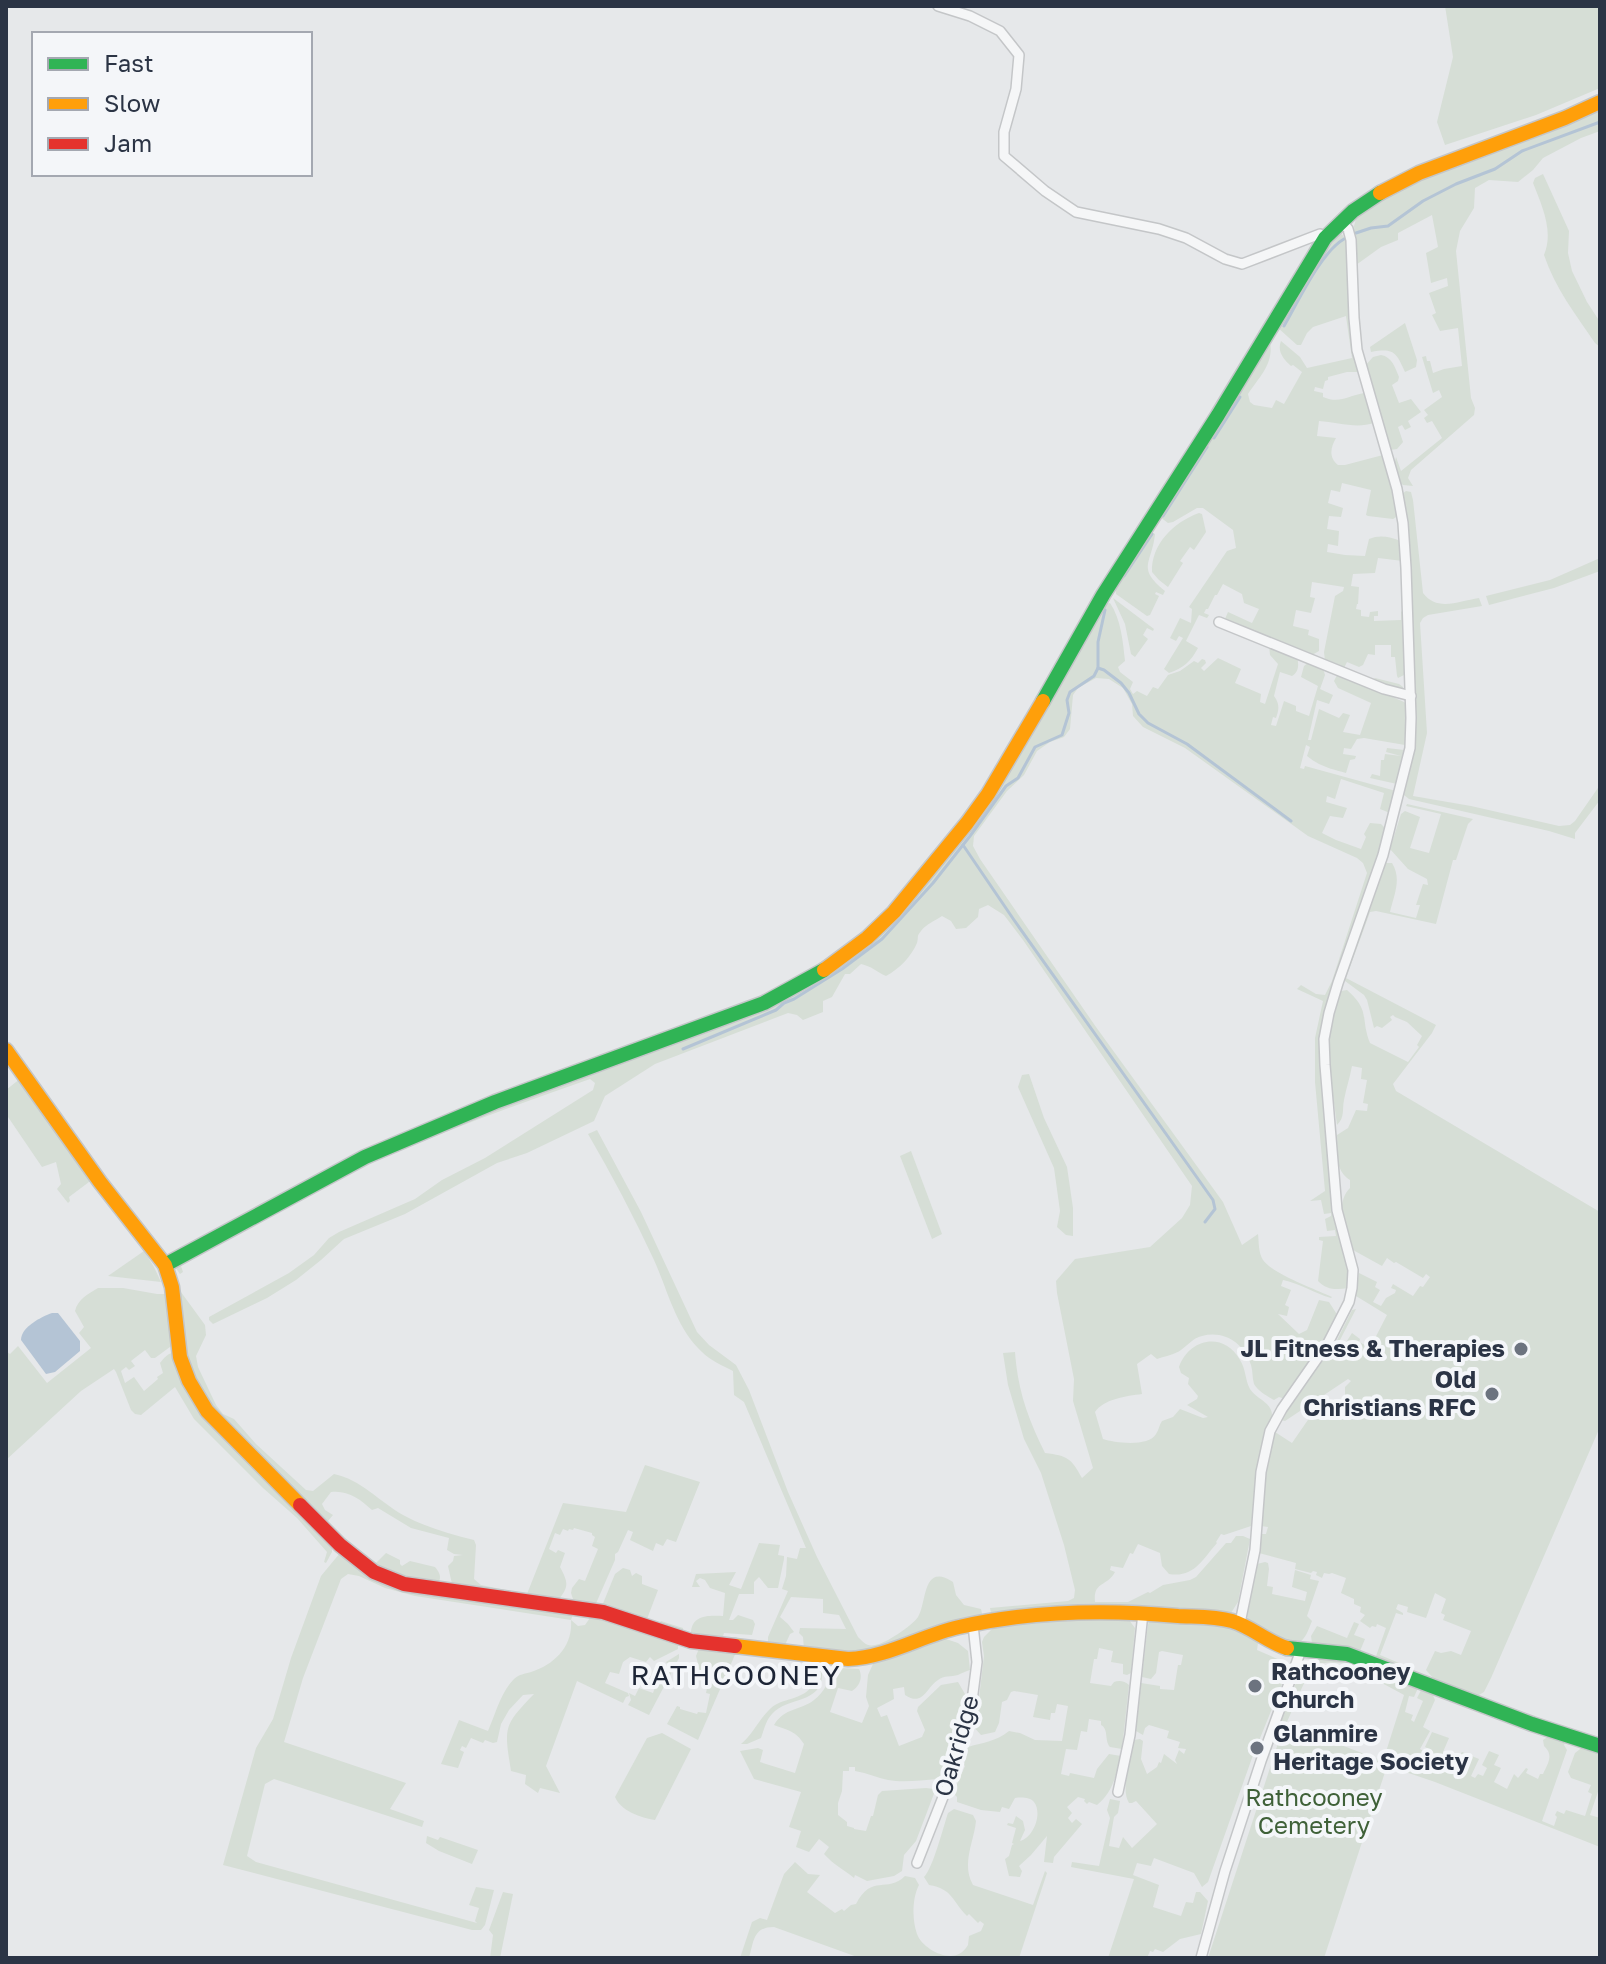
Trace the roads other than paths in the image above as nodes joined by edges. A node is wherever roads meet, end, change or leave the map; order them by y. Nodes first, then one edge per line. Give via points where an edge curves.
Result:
1 (938, 6) edge
2 (1600, 102) edge
3 (1341, 221) junction
4 (1325, 238) junction
5 (1219, 622) dead end
6 (1411, 696) junction
7 (6, 1050) edge
8 (165, 1265) junction
9 (1143, 1613) junction
10 (1240, 1623) junction
11 (973, 1625) junction
12 (1301, 1650) junction
13 (1600, 1746) edge
14 (1118, 1792) dead end
15 (917, 1863) dead end
16 (1201, 1958) edge

1 - 4 street via 1000,31 1019,55 1004,156 1076,212 1186,238 1242,264 1320,234
2 - 3 street via 1428,169 1369,199
3 - 4 street
3 - 6 street via 1351,240 1357,350 1401,508
4 - 8 street via 1099,602 988,794 921,880 867,938 830,967 771,999 495,1102 373,1154
5 - 6 street
6 - 10 street via 1410,748 1398,800 1324,1039 1337,1210 1353,1270 1352,1288 1328,1343 1270,1431
7 - 8 street
8 - 11 street via 180,1357 198,1398 343,1549 388,1579 603,1612 691,1641 830,1658 878,1657
9 - 10 street
9 - 11 street via 1095,1611
9 - 14 street via 1130,1735
10 - 12 street via 1277,1645
11 - 15 street, Oakridge via 977,1662 971,1709
12 - 13 street via 1347,1654
12 - 16 street via 1225,1871

